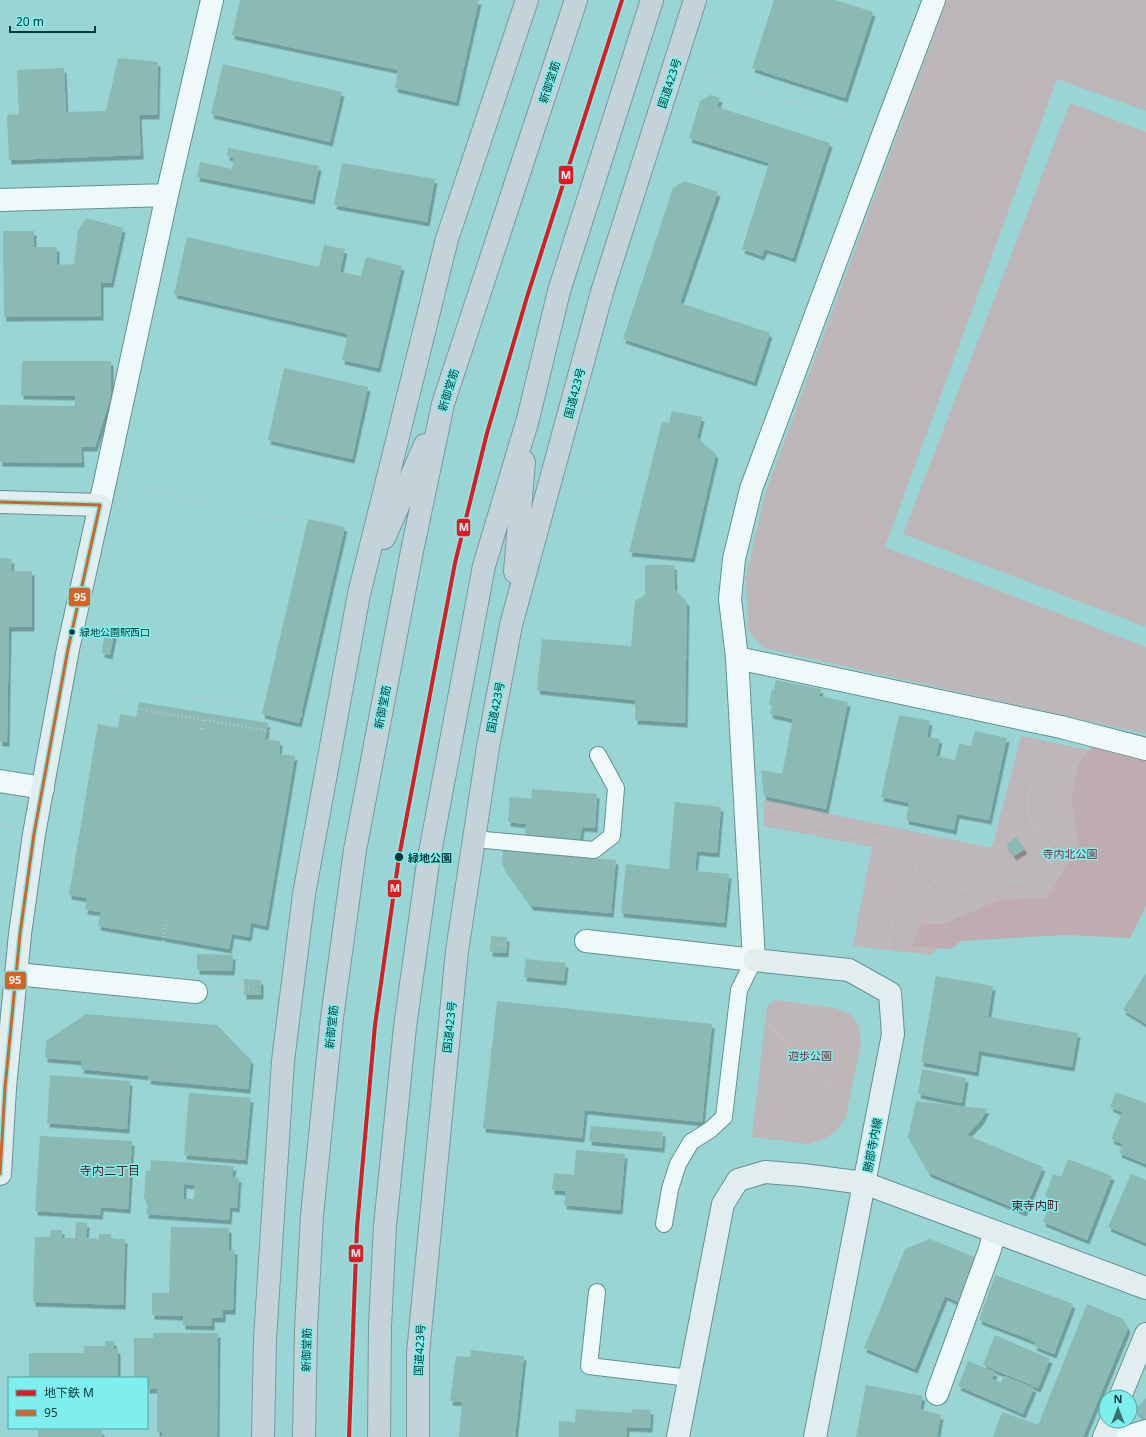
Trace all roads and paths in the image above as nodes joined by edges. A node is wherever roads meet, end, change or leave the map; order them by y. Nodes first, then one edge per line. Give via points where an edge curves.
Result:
1 (212, 0) edge
2 (528, 0) edge
3 (576, 0) edge
4 (652, 0) edge
5 (696, 0) edge
6 (934, 0) edge
7 (694, 71) dead end
8 (861, 124) dead end
9 (167, 195) junction
10 (0, 200) edge
11 (443, 404) junction
12 (528, 419) junction
13 (129, 487) dead end
14 (568, 488) dead end
15 (0, 502) edge
16 (638, 503) dead end
17 (100, 505) junction
18 (307, 524) dead end
19 (359, 594) junction
20 (511, 625) junction
21 (737, 658) junction
22 (103, 703) junction
23 (264, 709) dead end
24 (94, 710) dead end
25 (204, 720) junction
26 (1061, 727) junction
27 (202, 728) dead end
28 (312, 738) dead end
29 (1146, 749) edge
30 (598, 755) dead end
31 (0, 781) edge
32 (43, 788) junction
33 (795, 813) dead end
34 (0, 825) edge
35 (10, 826) dead end
36 (474, 839) junction
37 (896, 843) dead end
38 (916, 866) dead end
39 (892, 872) dead end
40 (941, 876) dead end
41 (914, 880) dead end
42 (899, 882) dead end
43 (928, 886) dead end
44 (880, 888) dead end
45 (888, 891) dead end
46 (936, 897) dead end
47 (894, 908) dead end
48 (166, 921) dead end
49 (586, 941) dead end
50 (498, 944) dead end
51 (520, 947) dead end
52 (888, 953) dead end
53 (161, 957) dead end
54 (754, 960) junction
55 (16, 974) junction
56 (218, 986) dead end
57 (252, 988) dead end
58 (536, 988) dead end
59 (562, 990) dead end
60 (196, 992) dead end
61 (759, 1015) dead end
62 (2, 1088) edge
63 (855, 1110) dead end
64 (599, 1118) dead end
65 (710, 1130) junction
66 (0, 1174) edge
67 (864, 1184) junction
68 (664, 1224) dead end
69 (995, 1232) junction
70 (1146, 1288) edge
71 (597, 1292) dead end
72 (1146, 1334) edge
73 (265, 1339) junction
74 (418, 1353) junction
75 (690, 1378) junction
76 (1123, 1389) edge
77 (938, 1394) dead end
78 (1146, 1431) edge
79 (263, 1437) edge
80 (277, 1437) edge
81 (304, 1437) edge
82 (380, 1437) edge
83 (406, 1437) edge
84 (418, 1437) edge
85 (678, 1437) edge
86 (815, 1437) edge
87 (1127, 1437) edge

1 - 9 street
2 - 19 highway via 447,239
3 - 11 highway, 新御堂筋
4 - 12 highway via 559,291
5 - 20 highway, 国道423号 via 602,292
6 - 21 street via 751,488 734,559 730,599
7 - 8 path
9 - 10 street
9 - 17 street
11 - 19 highway
11 - 81 highway, 新御堂筋 via 355,850 336,988 312,1215
12 - 20 highway
12 - 82 highway via 484,566 428,863 405,1027 385,1226 380,1326
13 - 18 path
14 - 16 path
15 - 17 street
17 - 32 street via 68,648
19 - 73 highway via 304,894 283,1061
20 - 36 highway, 国道423号
21 - 26 street
21 - 54 street
22 - 23 path via 129,686
22 - 24 path
22 - 25 path
25 - 27 path
25 - 28 path
26 - 29 street
26 - 46 path via 1052,751 1031,781 1026,806 1032,825 1049,846 1050,865 1043,875 1027,881 993,883
30 - 36 lane via 616,788 612,836 594,850
31 - 32 street
32 - 55 street via 34,834
33 - 37 path via 800,821
34 - 35 path
36 - 74 highway, 国道423号 via 457,951
38 - 41 path
39 - 42 path
40 - 43 path
44 - 45 path
47 - 52 path
48 - 53 path
49 - 54 street
50 - 51 path
54 - 65 lane via 739,990 724,1117
54 - 67 street, 勝部寺内線 via 849,970 890,993 893,1034
55 - 60 street
55 - 62 street
56 - 57 path
58 - 59 path
61 - 63 path
62 - 66 street
64 - 65 path
65 - 68 lane via 691,1142 678,1164 670,1189
67 - 69 street
67 - 75 street via 765,1172 738,1180 723,1204
67 - 86 street, 勝部寺内線
69 - 70 street
69 - 77 street
71 - 75 lane via 589,1366
72 - 76 street
73 - 79 highway
73 - 80 highway
74 - 83 highway
74 - 84 highway, 国道423号
75 - 85 street
78 - 87 street

